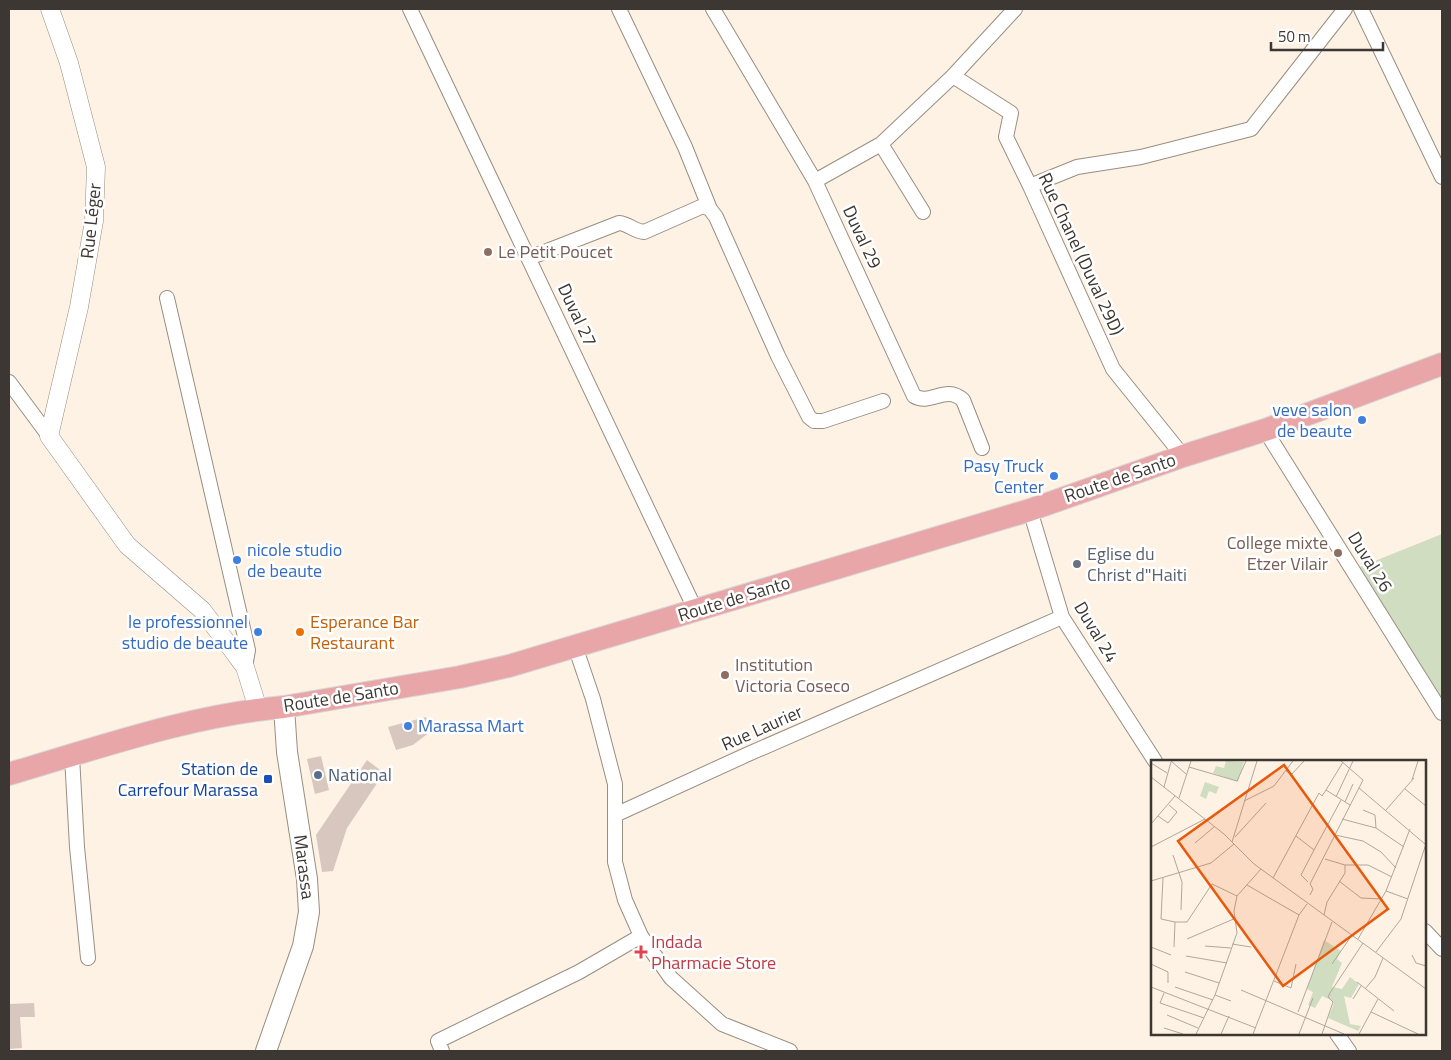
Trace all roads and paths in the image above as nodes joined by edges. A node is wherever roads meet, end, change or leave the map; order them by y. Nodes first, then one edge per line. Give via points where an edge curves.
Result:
1 (410, 9) edge
2 (619, 9) edge
3 (713, 9) edge
4 (1014, 9) edge
5 (1345, 9) edge
6 (1361, 9) edge
7 (54, 10) edge
8 (953, 76) junction
9 (881, 144) junction
10 (1442, 177) edge
11 (815, 181) junction
12 (1030, 186) junction
13 (710, 209) junction
14 (923, 212) dead end
15 (529, 258) junction
16 (167, 298) dead end
17 (1442, 364) edge
18 (9, 382) edge
19 (883, 401) dead end
20 (1265, 430) junction
21 (49, 436) junction
22 (982, 448) dead end
23 (1183, 456) junction
24 (1030, 510) junction
25 (696, 611) junction
26 (1062, 617) junction
27 (575, 646) junction
28 (245, 667) junction
29 (284, 707) junction
30 (258, 709) junction
31 (1442, 713) edge
32 (72, 756) junction
33 (1154, 760) edge
34 (9, 774) edge
35 (615, 815) junction
36 (1426, 932) edge
37 (641, 936) junction
38 (1442, 949) edge
39 (88, 958) dead end
40 (1338, 1035) edge
41 (786, 1050) edge
42 (266, 1051) edge
43 (442, 1051) edge
44 (1349, 1051) edge

1 - 15 street, Duval 27
2 - 13 street via 685,147
3 - 11 street, Duval 29
4 - 8 street
5 - 12 street via 1251,128 1141,157 1077,167
6 - 10 street
7 - 21 street, Rue Léger via 96,167 94,221 79,307
8 - 9 street
8 - 12 street, Rue Chanel (Duval 29D) via 1011,113 1006,137
9 - 11 street
9 - 14 street
11 - 22 street, Duval 29 via 914,396 922,399 951,392 958,395
12 - 23 street, Rue Chanel (Duval 29D) via 1113,368
13 - 15 street via 703,206 644,232 619,223
13 - 19 street via 808,417 823,421
15 - 25 street, Duval 27
16 - 28 street via 248,650
17 - 20 main road, Route de Santo
18 - 21 street
20 - 23 main road, Route de Santo
20 - 31 street, Duval 26
21 - 28 street via 127,545 202,610
23 - 24 main road, Route de Santo
24 - 25 main road, Route de Santo
24 - 26 street, Duval 24
25 - 27 main road, Route de Santo
26 - 33 street, Duval 24
26 - 35 street, Rue Laurier
27 - 29 main road, Route de Santo via 460,677
27 - 35 street via 593,699 615,784
28 - 30 street
29 - 30 main road, Route de Santo
29 - 42 main road, Marassa via 287,752 308,879 309,912 303,946
30 - 32 main road, Route de Santo via 171,727
32 - 34 main road, Route de Santo
32 - 39 street
35 - 37 street via 615,862 625,900
36 - 38 street
37 - 41 street via 671,978 722,1024
37 - 43 street via 579,972 438,1041
40 - 44 street

